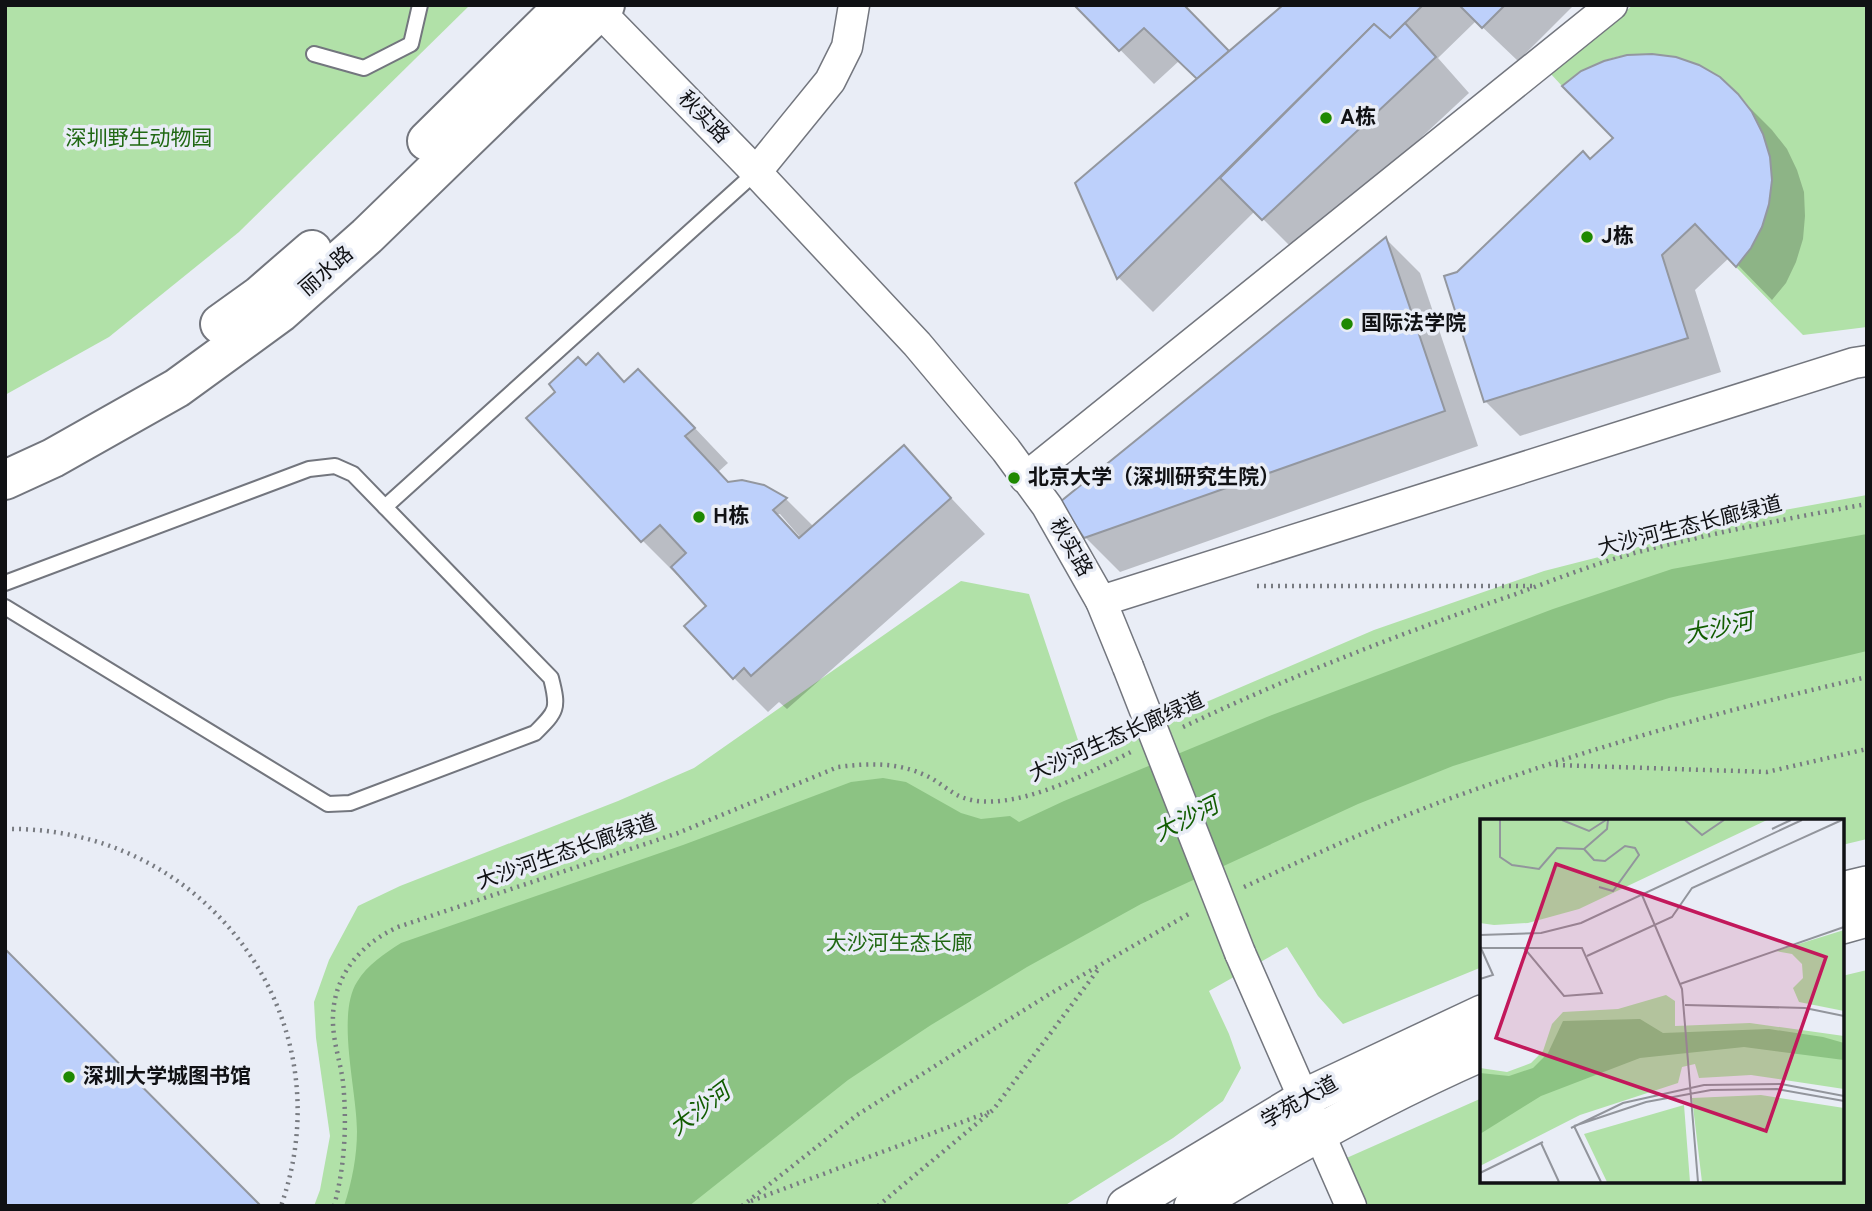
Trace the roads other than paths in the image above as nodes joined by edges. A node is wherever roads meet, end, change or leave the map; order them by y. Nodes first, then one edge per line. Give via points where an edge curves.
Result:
1 (420, 5) edge
2 (854, 5) edge
3 (1612, 5) edge
4 (590, 7) edge
5 (314, 54) dead end
6 (756, 172) junction
7 (1867, 361) edge
8 (5, 453) edge
9 (1026, 478) junction
10 (5, 480) edge
11 (385, 507) junction
12 (5, 583) edge
13 (1101, 601) junction
14 (5, 607) edge
15 (1867, 885) edge
16 (1844, 891) edge
17 (1867, 918) edge
18 (1844, 924) edge
19 (1480, 1015) edge
20 (1480, 1053) edge
21 (1305, 1098) junction
22 (1320, 1132) junction
23 (1126, 1206) edge
24 (1193, 1206) edge
25 (1351, 1206) edge

1 - 5 lane via 411,44 364,68
2 - 6 street via 848,47 830,81
3 - 9 street
4 - 6 street, 秋实路
4 - 8 main road, 丽水路 via 259,296 160,369
4 - 10 main road, 丽水路 via 367,236 280,313 177,388
6 - 9 street, 秋实路 via 917,344
6 - 11 lane
7 - 13 street
9 - 13 street, 秋实路
11 - 12 lane via 353,474 335,466 309,469
11 - 14 lane via 551,678 557,701 552,715 535,733 350,803 328,804
13 - 21 street, 秋实路, bridge via 1240,953
15 - 16 street
17 - 18 street
19 - 21 street, 学苑大道
20 - 22 street, 学苑大道
21 - 22 street, 秋实路
21 - 23 street, 学苑大道
22 - 24 street, 学苑大道
22 - 25 street, 秋实路

